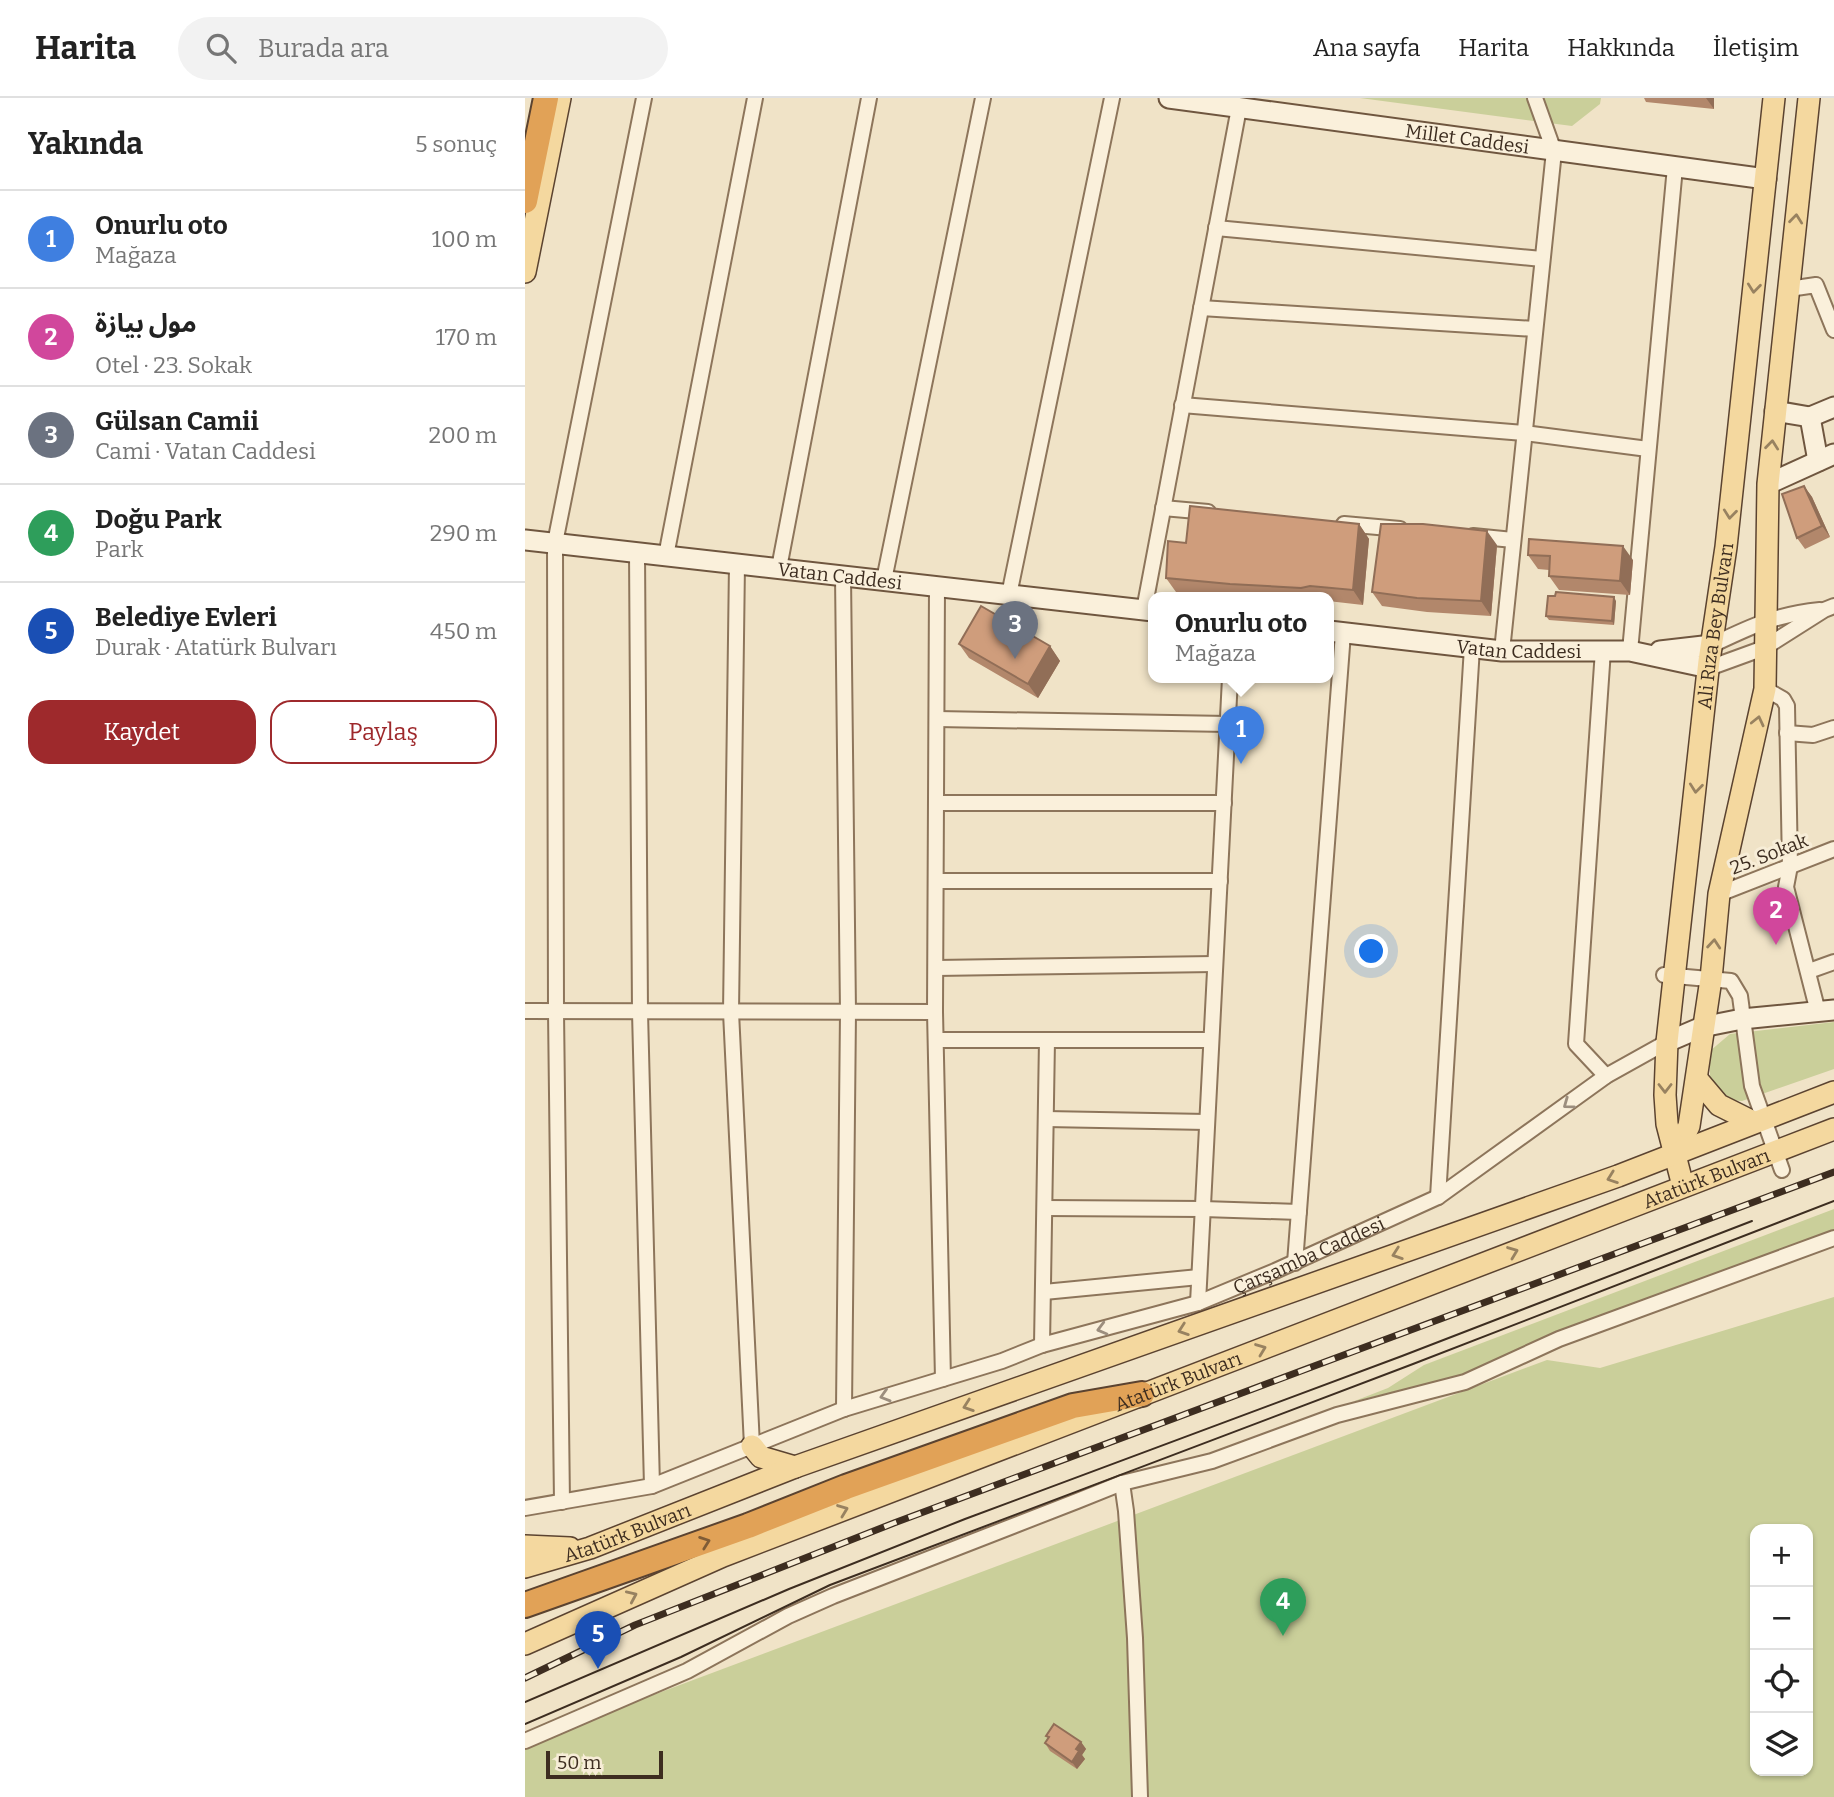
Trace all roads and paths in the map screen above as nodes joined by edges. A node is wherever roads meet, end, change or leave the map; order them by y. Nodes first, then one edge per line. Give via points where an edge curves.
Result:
1 (530, 98) edge
2 (545, 98) edge
3 (560, 98) edge
4 (643, 98) edge
5 (755, 98) edge
6 (869, 98) edge
7 (983, 98) edge
8 (1112, 98) edge
9 (1169, 98) edge
10 (1535, 98) edge
11 (1774, 98) edge
12 (1809, 98) edge
13 (1214, 101) edge
14 (1239, 107) junction
15 (525, 124) edge
16 (1553, 151) junction
17 (1675, 167) junction
18 (1766, 180) junction
19 (525, 201) edge
20 (1216, 228) junction
21 (1542, 259) junction
22 (525, 272) edge
23 (1789, 289) junction
24 (1201, 308) junction
25 (1535, 329) junction
26 (1834, 330) edge
27 (1182, 405) junction
28 (1834, 407) edge
29 (1775, 411) junction
30 (1810, 417) junction
31 (1524, 433) junction
32 (1648, 449) junction
33 (1826, 458) edge
34 (1768, 484) junction
35 (1163, 508) junction
36 (1229, 514) edge
37 (1335, 523) edge
38 (1412, 530) edge
39 (1461, 535) edge
40 (525, 540) edge
41 (1513, 540) junction
42 (555, 543) junction
43 (636, 552) junction
44 (666, 556) junction
45 (737, 564) junction
46 (779, 568) junction
47 (842, 576) junction
48 (884, 580) junction
49 (937, 586) junction
50 (1151, 592) edge
51 (1009, 595) junction
52 (1829, 608) edge
53 (1148, 610) edge
54 (1765, 620) junction
55 (1336, 632) edge
56 (1712, 645) junction
57 (1472, 647) junction
58 (1764, 648) junction
59 (1603, 650) junction
60 (1501, 651) junction
61 (1637, 652) junction
62 (1334, 663) edge
63 (1709, 668) junction
64 (1230, 683) edge
65 (1333, 683) edge
66 (1765, 689) junction
67 (937, 719) junction
68 (1228, 724) junction
69 (1834, 728) edge
70 (1787, 733) junction
71 (936, 803) junction
72 (1224, 803) junction
73 (1834, 849) edge
74 (1790, 866) junction
75 (936, 881) junction
76 (1220, 881) junction
77 (1719, 894) junction
78 (1834, 962) edge
79 (1215, 964) junction
80 (936, 968) junction
81 (1809, 971) junction
82 (1670, 976) junction
83 (1711, 979) junction
84 (525, 1011) edge
85 (1826, 1011) edge
86 (556, 1012) junction
87 (640, 1012) junction
88 (731, 1012) junction
89 (848, 1012) junction
90 (935, 1012) junction
91 (1742, 1019) junction
92 (1702, 1027) junction
93 (936, 1040) junction
94 (1047, 1040) junction
95 (1211, 1040) junction
96 (1667, 1042) junction
97 (1606, 1076) junction
98 (1697, 1079) junction
99 (1834, 1092) edge
100 (1046, 1119) junction
101 (1758, 1120) junction
102 (1207, 1122) junction
103 (1834, 1129) edge
104 (1675, 1154) junction
105 (1778, 1161) junction
106 (1683, 1186) junction
107 (1438, 1198) junction
108 (1045, 1208) junction
109 (1203, 1209) junction
110 (1299, 1212) junction
111 (1834, 1238) edge
112 (1295, 1263) junction
113 (1199, 1277) junction
114 (1044, 1292) junction
115 (1198, 1303) junction
116 (1042, 1345) junction
117 (943, 1379) junction
118 (1142, 1394) junction
119 (844, 1409) junction
120 (752, 1446) junction
121 (795, 1467) junction
122 (1122, 1483) junction
123 (652, 1486) junction
124 (562, 1502) junction
125 (525, 1508) edge
126 (525, 1546) edge
127 (590, 1548) junction
128 (525, 1567) edge
129 (525, 1605) edge
130 (525, 1644) edge
131 (525, 1741) edge
132 (1140, 1797) edge

1 - 15 highway
2 - 19 highway
3 - 22 main road
4 - 42 street
5 - 44 street
6 - 46 street
7 - 48 street
8 - 51 street
9 - 13 main road, Millet Caddesi
10 - 16 street
11 - 18 main road, Ali Rıza Bey Bulvarı
23 -> 12 main road
13 - 14 main road, Millet Caddesi
14 - 16 main road, Millet Caddesi
14 - 20 street
16 - 17 main road, Millet Caddesi
16 - 21 street
17 - 18 main road, Millet Caddesi
17 - 32 street
18 -> 56 main road, Ali Rıza Bey Bulvarı
20 - 21 street
20 - 24 street
21 - 25 street
23 - 26 street via 1816,285
23 - 29 main road
24 - 25 street
24 - 27 street
25 - 31 street
27 - 31 street
27 - 35 street
28 - 30 main road
29 - 30 main road
34 -> 29 main road
30 - 33 main road
31 - 32 street
31 - 41 street
32 - 61 street
33 - 34 main road
34 - 54 main road
35 - 36 street
35 - 50 street
37 - 38 street
39 - 41 street
40 - 42 main road, Vatan Caddesi
41 - 60 street
42 - 43 main road, Vatan Caddesi
42 - 86 street
43 - 44 main road, Vatan Caddesi
43 - 87 street
44 - 45 main road, Vatan Caddesi
45 - 46 main road, Vatan Caddesi
45 - 88 street
46 - 47 main road, Vatan Caddesi
47 - 48 main road, Vatan Caddesi
47 - 89 street
48 - 49 main road, Vatan Caddesi
49 - 51 main road, Vatan Caddesi
49 - 67 street
51 - 53 main road, Vatan Caddesi
52 - 54 street
52 - 58 street
54 - 56 street
54 - 58 main road
55 - 57 main road, Vatan Caddesi
55 - 62 street
56 - 61 main road
56 - 63 main road, Ali Rıza Bey Bulvarı
57 - 60 main road, Vatan Caddesi
57 - 107 street
58 - 63 street
58 - 66 main road
59 - 60 main road, Vatan Caddesi
59 - 61 main road, Vatan Caddesi
59 - 97 street via 1576,1044
61 - 63 main road, Vatan Caddesi
63 -> 82 main road, Ali Rıza Bey Bulvarı
64 - 68 street
65 - 110 street
66 - 70 street via 1787,706
77 -> 66 main road
67 - 68 street
67 - 71 street
68 - 72 street
69 - 70 street via 1813,735
70 - 74 street
71 - 72 street
71 - 75 street
72 - 76 street
73 - 74 street, 25. Sokak
74 - 77 street, 25. Sokak
74 - 81 street via 1786,887
75 - 76 street
75 - 80 street
76 - 79 street
83 -> 77 main road
78 - 81 street
79 - 80 street
79 - 95 street
80 - 90 street
81 - 85 street
82 - 83 street
82 - 96 main road, Ali Rıza Bey Bulvarı
83 - 91 street via 1731,981 1739,996
83 - 92 main road
84 - 86 street
85 - 91 main road, Çarşamba Caddesi
86 - 87 street
86 - 124 street
87 - 88 street
87 - 123 street
88 - 89 street
88 - 120 street
89 - 90 street
89 - 119 street
90 - 93 street
91 - 92 main road, Çarşamba Caddesi
91 - 101 street
92 - 96 main road, Çarşamba Caddesi
92 - 98 main road
93 - 94 street
93 - 117 street
94 - 95 street
94 - 100 street
95 - 102 street
96 - 97 street, Çarşamba Caddesi
96 -> 104 main road, Ali Rıza Bey Bulvarı via 1667,1124
97 -> 107 street, Çarşamba Caddesi
98 - 101 main road via 1719,1105
98 - 104 main road via 1689,1126
99 - 101 main road, Atatürk Bulvarı
100 - 102 street
100 - 108 street
101 - 104 main road, Atatürk Bulvarı
101 - 105 street
102 - 109 street
103 - 105 main road, Atatürk Bulvarı
104 - 106 main road, Ali Rıza Bey Bulvarı
104 -> 121 main road, Atatürk Bulvarı
105 - 106 main road, Atatürk Bulvarı
118 -> 106 main road, Atatürk Bulvarı
107 - 112 street, Çarşamba Caddesi
108 - 109 street
108 - 114 street
109 - 110 street
109 - 113 street
110 - 112 street
111 - 122 street via 1559,1339 1465,1382 1337,1415 1212,1461
112 - 115 street, Çarşamba Caddesi
113 - 114 street
113 - 115 street
114 - 116 street
115 -> 116 street, Çarşamba Caddesi
116 - 117 street, Çarşamba Caddesi
117 -> 119 street, Çarşamba Caddesi
129 -> 118 highway via 1073,1406
130 -> 118 main road, Atatürk Bulvarı via 723,1556
119 - 120 street, Çarşamba Caddesi
120 - 121 main road via 761,1457
120 - 123 street, Çarşamba Caddesi
121 - 127 main road, Atatürk Bulvarı
122 - 131 street via 832,1596 687,1671
122 - 132 street via 1135,1638
123 - 124 street, Çarşamba Caddesi
124 - 125 street, Çarşamba Caddesi
126 - 127 main road
127 - 128 main road, Atatürk Bulvarı

